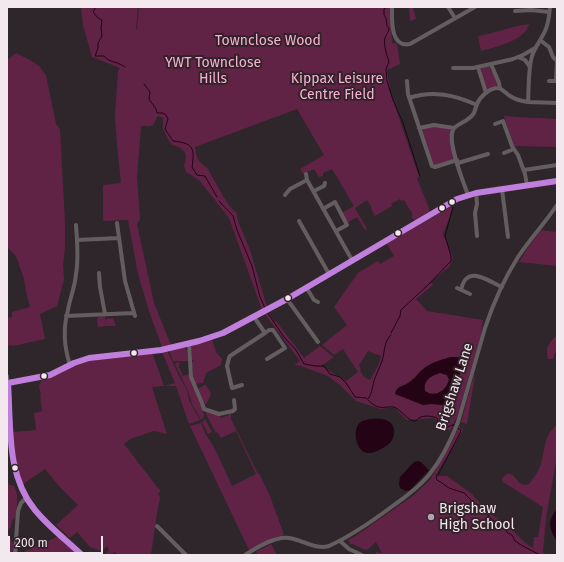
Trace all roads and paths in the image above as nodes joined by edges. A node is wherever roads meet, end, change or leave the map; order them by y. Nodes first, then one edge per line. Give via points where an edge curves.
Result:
1 (392, 7) edge
2 (448, 7) edge
3 (475, 7) edge
4 (550, 7) edge
5 (514, 11) dead end
6 (550, 12) junction
7 (455, 18) junction
8 (540, 40) junction
9 (536, 47) junction
10 (518, 57) junction
11 (557, 61) edge
12 (491, 64) junction
13 (478, 67) junction
14 (530, 67) junction
15 (453, 68) dead end
16 (407, 81) dead end
17 (549, 81) dead end
18 (500, 88) junction
19 (486, 93) junction
20 (409, 98) junction
21 (528, 102) junction
22 (557, 103) edge
23 (477, 105) junction
24 (495, 124) dead end
25 (419, 128) junction
26 (454, 128) junction
27 (514, 150) junction
28 (504, 153) dead end
29 (488, 154) dead end
30 (457, 162) junction
31 (557, 165) edge
32 (524, 170) junction
33 (306, 174) dead end
34 (307, 180) junction
35 (557, 181) edge
36 (325, 183) dead end
37 (527, 186) junction
38 (502, 189) junction
39 (314, 191) junction
40 (476, 193) junction
41 (285, 195) dead end
42 (468, 195) junction
43 (557, 205) edge
44 (323, 209) junction
45 (299, 221) dead end
46 (117, 223) dead end
47 (76, 225) dead end
48 (336, 231) junction
49 (477, 236) dead end
50 (508, 237) dead end
51 (119, 238) junction
52 (77, 240) junction
53 (352, 260) junction
54 (99, 273) dead end
55 (329, 274) junction
56 (306, 287) junction
57 (502, 287) junction
58 (470, 294) dead end
59 (287, 298) junction
60 (318, 302) dead end
61 (105, 314) junction
62 (66, 316) junction
63 (254, 317) junction
64 (265, 333) junction
65 (318, 342) dead end
66 (189, 343) junction
67 (267, 359) dead end
68 (70, 365) junction
69 (7, 376) edge
70 (8, 383) junction
71 (242, 385) dead end
72 (234, 400) dead end
73 (8, 408) edge
74 (26, 498) junction
75 (157, 526) dead end
76 (340, 540) junction
77 (15, 555) edge
78 (82, 555) edge
79 (186, 555) edge
80 (245, 555) edge
81 (362, 555) edge

1 - 7 street via 394,36 404,45
2 - 7 street
3 - 7 street
4 - 6 street
5 - 6 street
6 - 8 street
8 - 9 street
8 - 11 street via 548,46
9 - 10 street
9 - 14 street
10 - 12 street
10 - 14 street via 525,60
11 - 17 street via 556,81
12 - 13 street
12 - 18 street
13 - 15 street
13 - 19 street
14 - 21 street
16 - 20 street
18 - 19 street
18 - 21 street via 512,98
19 - 23 street
20 - 23 street via 440,94 460,97
20 - 25 street
21 - 22 street
23 - 26 street via 471,117
24 - 27 street via 503,121
25 - 26 street via 434,125
25 - 30 street via 432,166
26 - 30 street via 452,144
27 - 28 street
27 - 32 street
29 - 30 street
30 - 42 street
31 - 32 street
32 - 37 street
33 - 34 street
34 - 39 street
34 - 41 street via 290,189
35 - 37 street
36 - 39 street
37 - 38 street
38 - 40 street
38 - 50 street
39 - 44 street
40 - 42 street
40 - 49 street
42 - 53 street via 450,202
43 - 57 street, Brigshaw Lane via 518,257
44 - 48 street
44 - 48 street via 335,202 347,225
45 - 55 street
46 - 51 street
47 - 52 street
48 - 53 street
51 - 52 street
51 - 61 street via 125,281 135,314
52 - 62 street via 77,272
53 - 55 street
54 - 61 street
55 - 56 street
56 - 59 street
56 - 60 street
57 - 58 street via 479,276 472,276 468,277 459,289
57 - 76 street, Brigshaw Lane via 488,320 458,422 434,469 412,492 368,524
59 - 63 street
59 - 65 street
61 - 62 street
62 - 68 street via 65,343
63 - 64 street
63 - 66 street via 224,333
64 - 67 street via 273,330 285,348
64 - 71 street via 230,356 227,361 232,388
66 - 68 street via 161,350 97,357
66 - 72 street via 191,377 204,409 219,414 233,411
68 - 70 street via 50,375
69 - 70 street
70 - 73 street
73 - 74 street via 14,467
74 - 77 street via 18,511
74 - 78 street via 42,518
75 - 79 street
76 - 80 street, Brigshaw Lane via 324,547 288,538 279,539
76 - 81 street via 349,549

